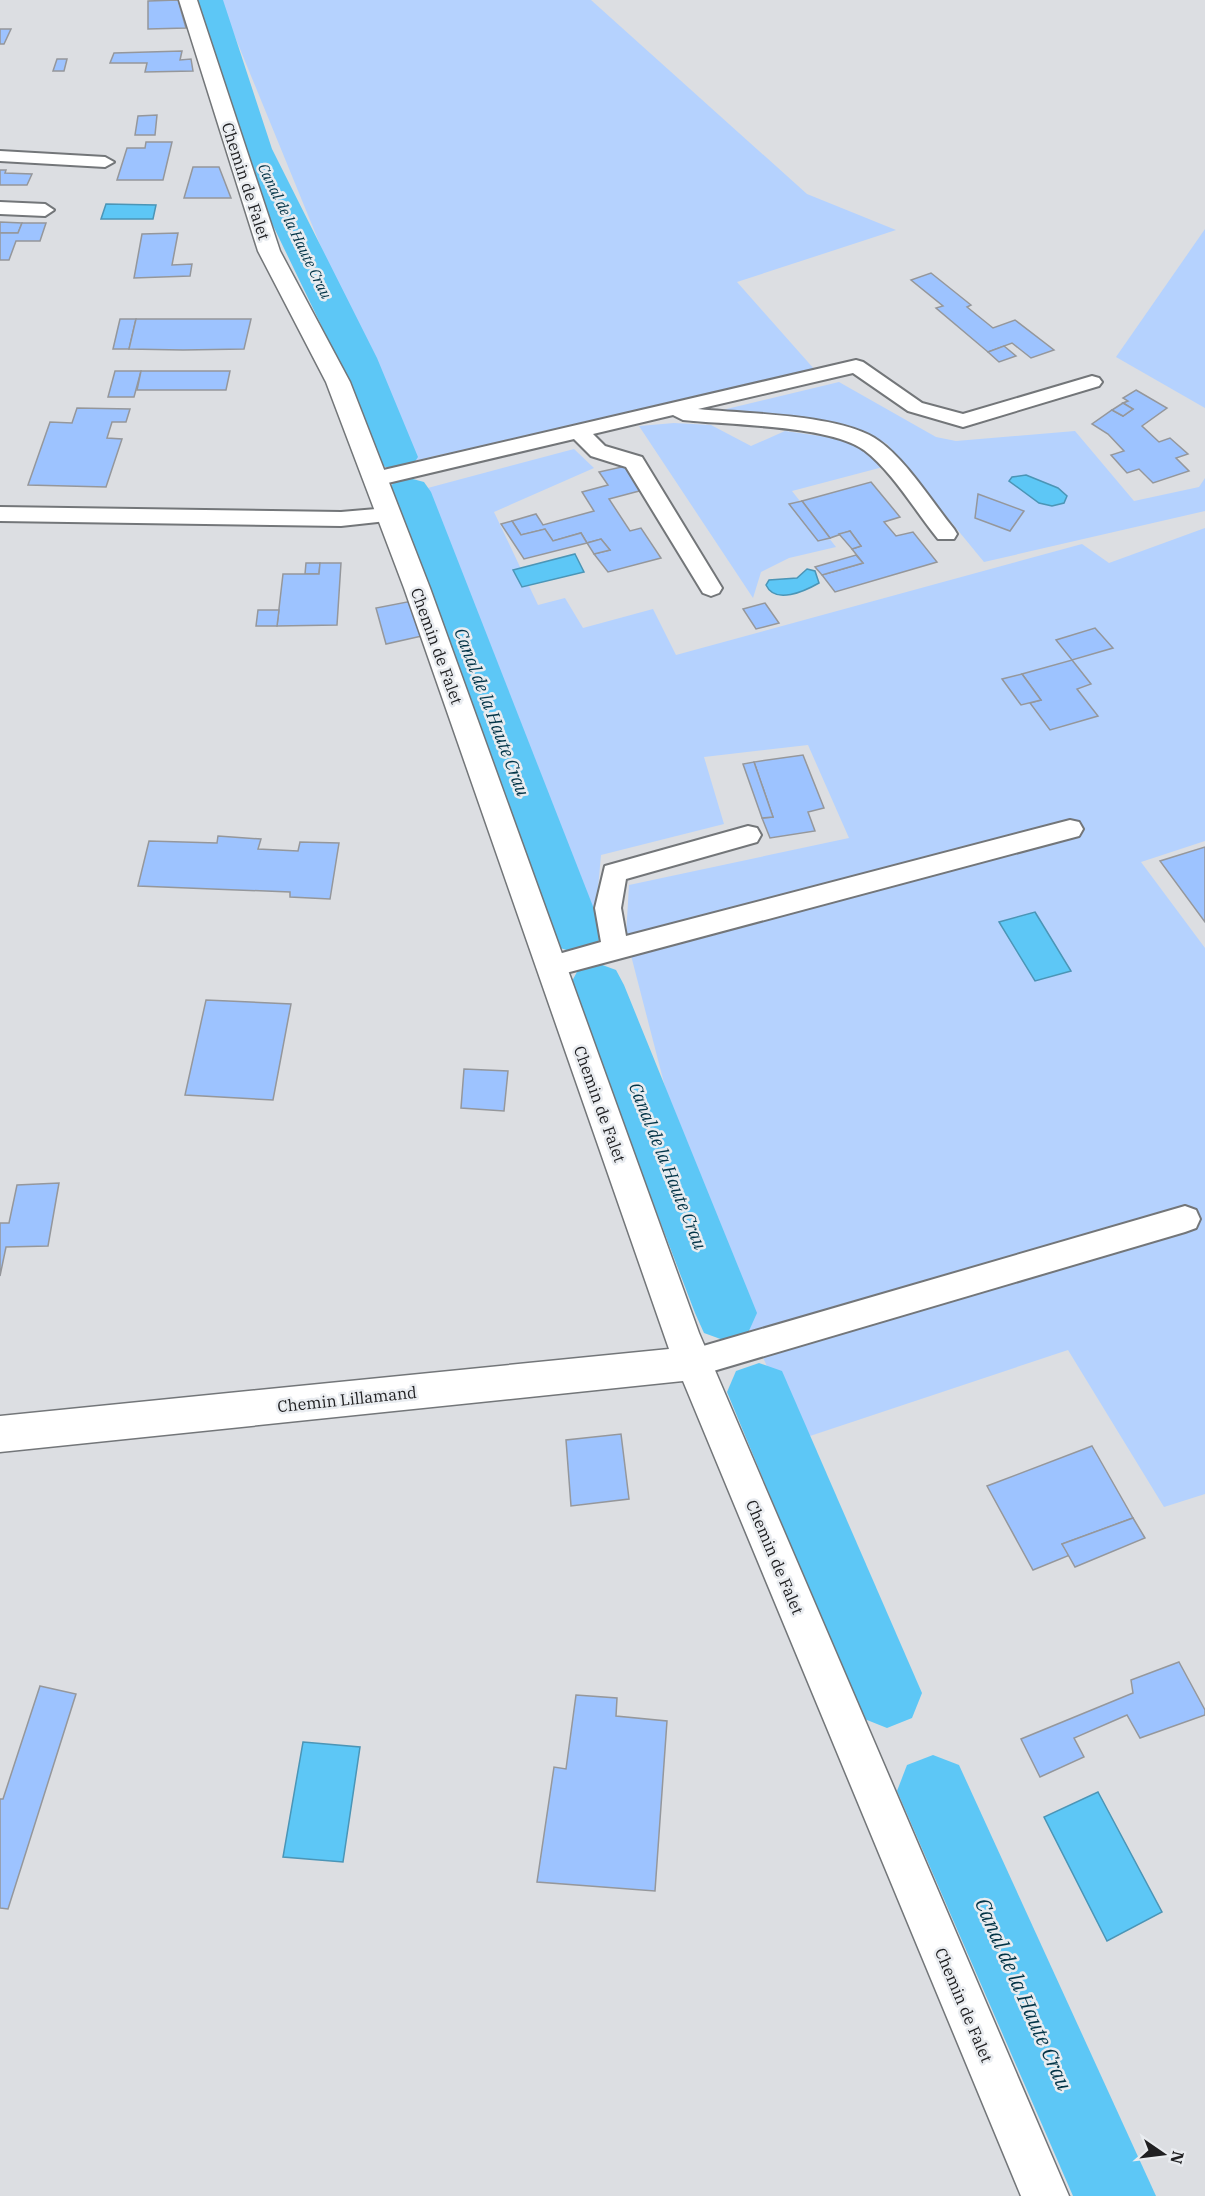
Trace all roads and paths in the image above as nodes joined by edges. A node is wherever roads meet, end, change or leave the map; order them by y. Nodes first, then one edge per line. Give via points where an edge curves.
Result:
1 (189, 0) edge
2 (0, 156) edge
3 (105, 162) dead end
4 (0, 208) edge
5 (45, 210) dead end
6 (1092, 382) dead end
7 (663, 412) junction
8 (579, 432) junction
9 (375, 479) junction
10 (0, 514) edge
11 (388, 515) junction
12 (946, 534) dead end
13 (711, 588) dead end
14 (1070, 829) dead end
15 (748, 835) dead end
16 (615, 950) junction
17 (551, 966) junction
18 (1185, 1219) dead end
19 (693, 1363) junction
20 (0, 1434) edge
21 (1045, 2196) edge

1 - 9 street, Chemin de Falet via 269,250 338,382
2 - 3 lane
4 - 5 lane
6 - 7 lane via 963,421 915,406 856,366
7 - 8 lane
7 - 12 lane via 850,434 871,445
8 - 9 lane
8 - 13 lane via 598,451 634,462
9 - 11 street, Chemin de Falet
10 - 11 lane via 329,519
11 - 17 street, Chemin de Falet
14 - 16 lane
15 - 16 lane via 614,873 608,908
16 - 17 lane
17 - 19 street, Chemin de Falet
18 - 19 lane
19 - 20 street, Chemin Lillamand
19 - 21 street, Chemin de Falet

